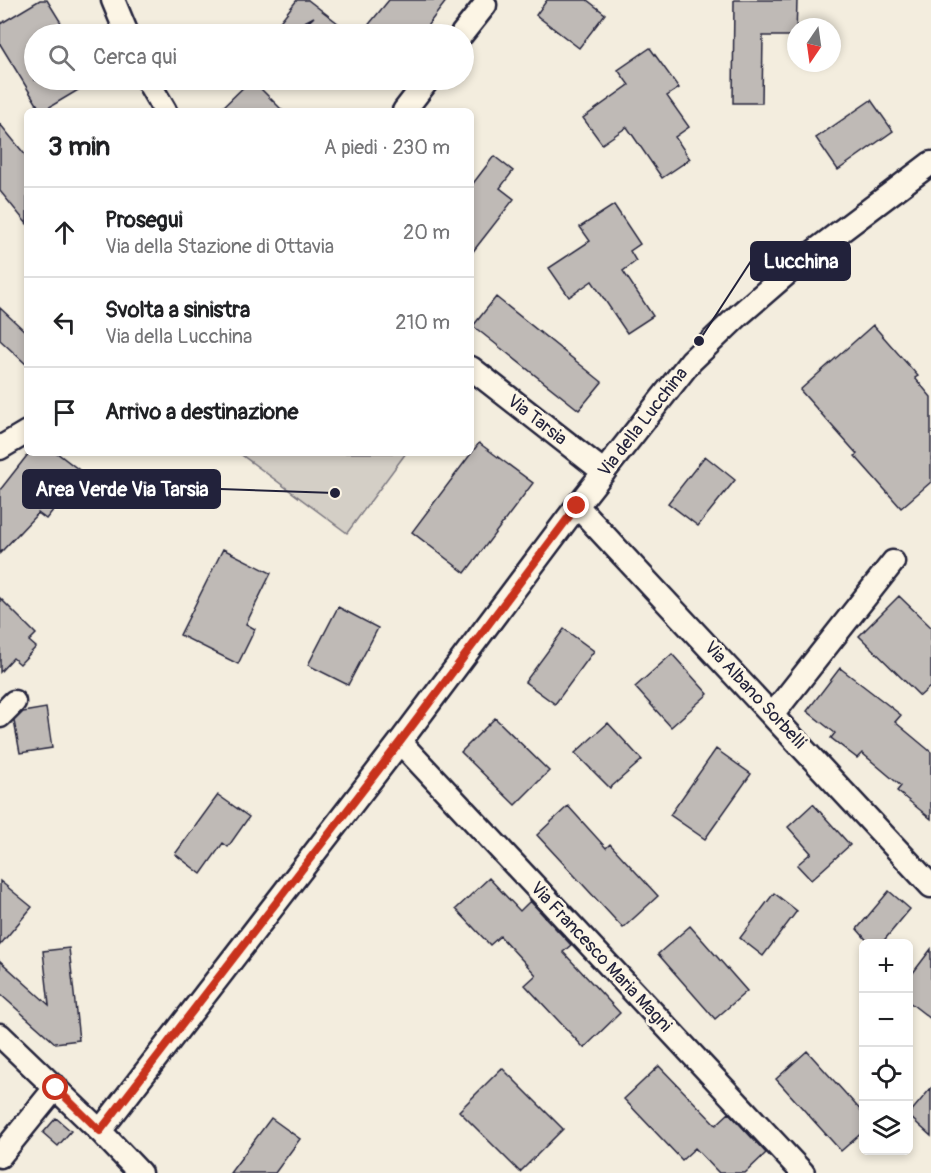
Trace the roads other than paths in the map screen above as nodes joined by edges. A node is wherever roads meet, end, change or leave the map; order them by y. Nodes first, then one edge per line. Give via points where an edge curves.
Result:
1 (113, 0) edge
2 (484, 5) dead end
3 (123, 24) edge
4 (470, 24) edge
5 (153, 90) edge
6 (420, 90) edge
7 (163, 108) edge
8 (406, 108) edge
9 (931, 163) edge
10 (474, 370) edge
11 (24, 434) edge
12 (0, 448) edge
13 (604, 472) junction
14 (577, 506) junction
15 (893, 562) dead end
16 (773, 714) junction
17 (400, 742) junction
18 (931, 886) edge
19 (0, 1035) edge
20 (56, 1088) junction
21 (100, 1131) junction
22 (0, 1156) edge
23 (140, 1173) edge
24 (803, 1173) edge

1 - 3 street
2 - 4 street
5 - 7 street
6 - 8 street
9 - 13 street, Via della Lucchina via 799,263 714,338 682,372
10 - 13 street, Via Tarsia
11 - 12 street
13 - 14 street, Via della Lucchina
14 - 16 street, Via Albano Sorbelli
14 - 17 street, Via della Lucchina
15 - 16 street
16 - 18 street, Via Albano Sorbelli
17 - 21 street, Via della Lucchina
17 - 24 street, Via Francesco Maria Magni
19 - 20 street
20 - 21 street
20 - 22 street
21 - 23 street

